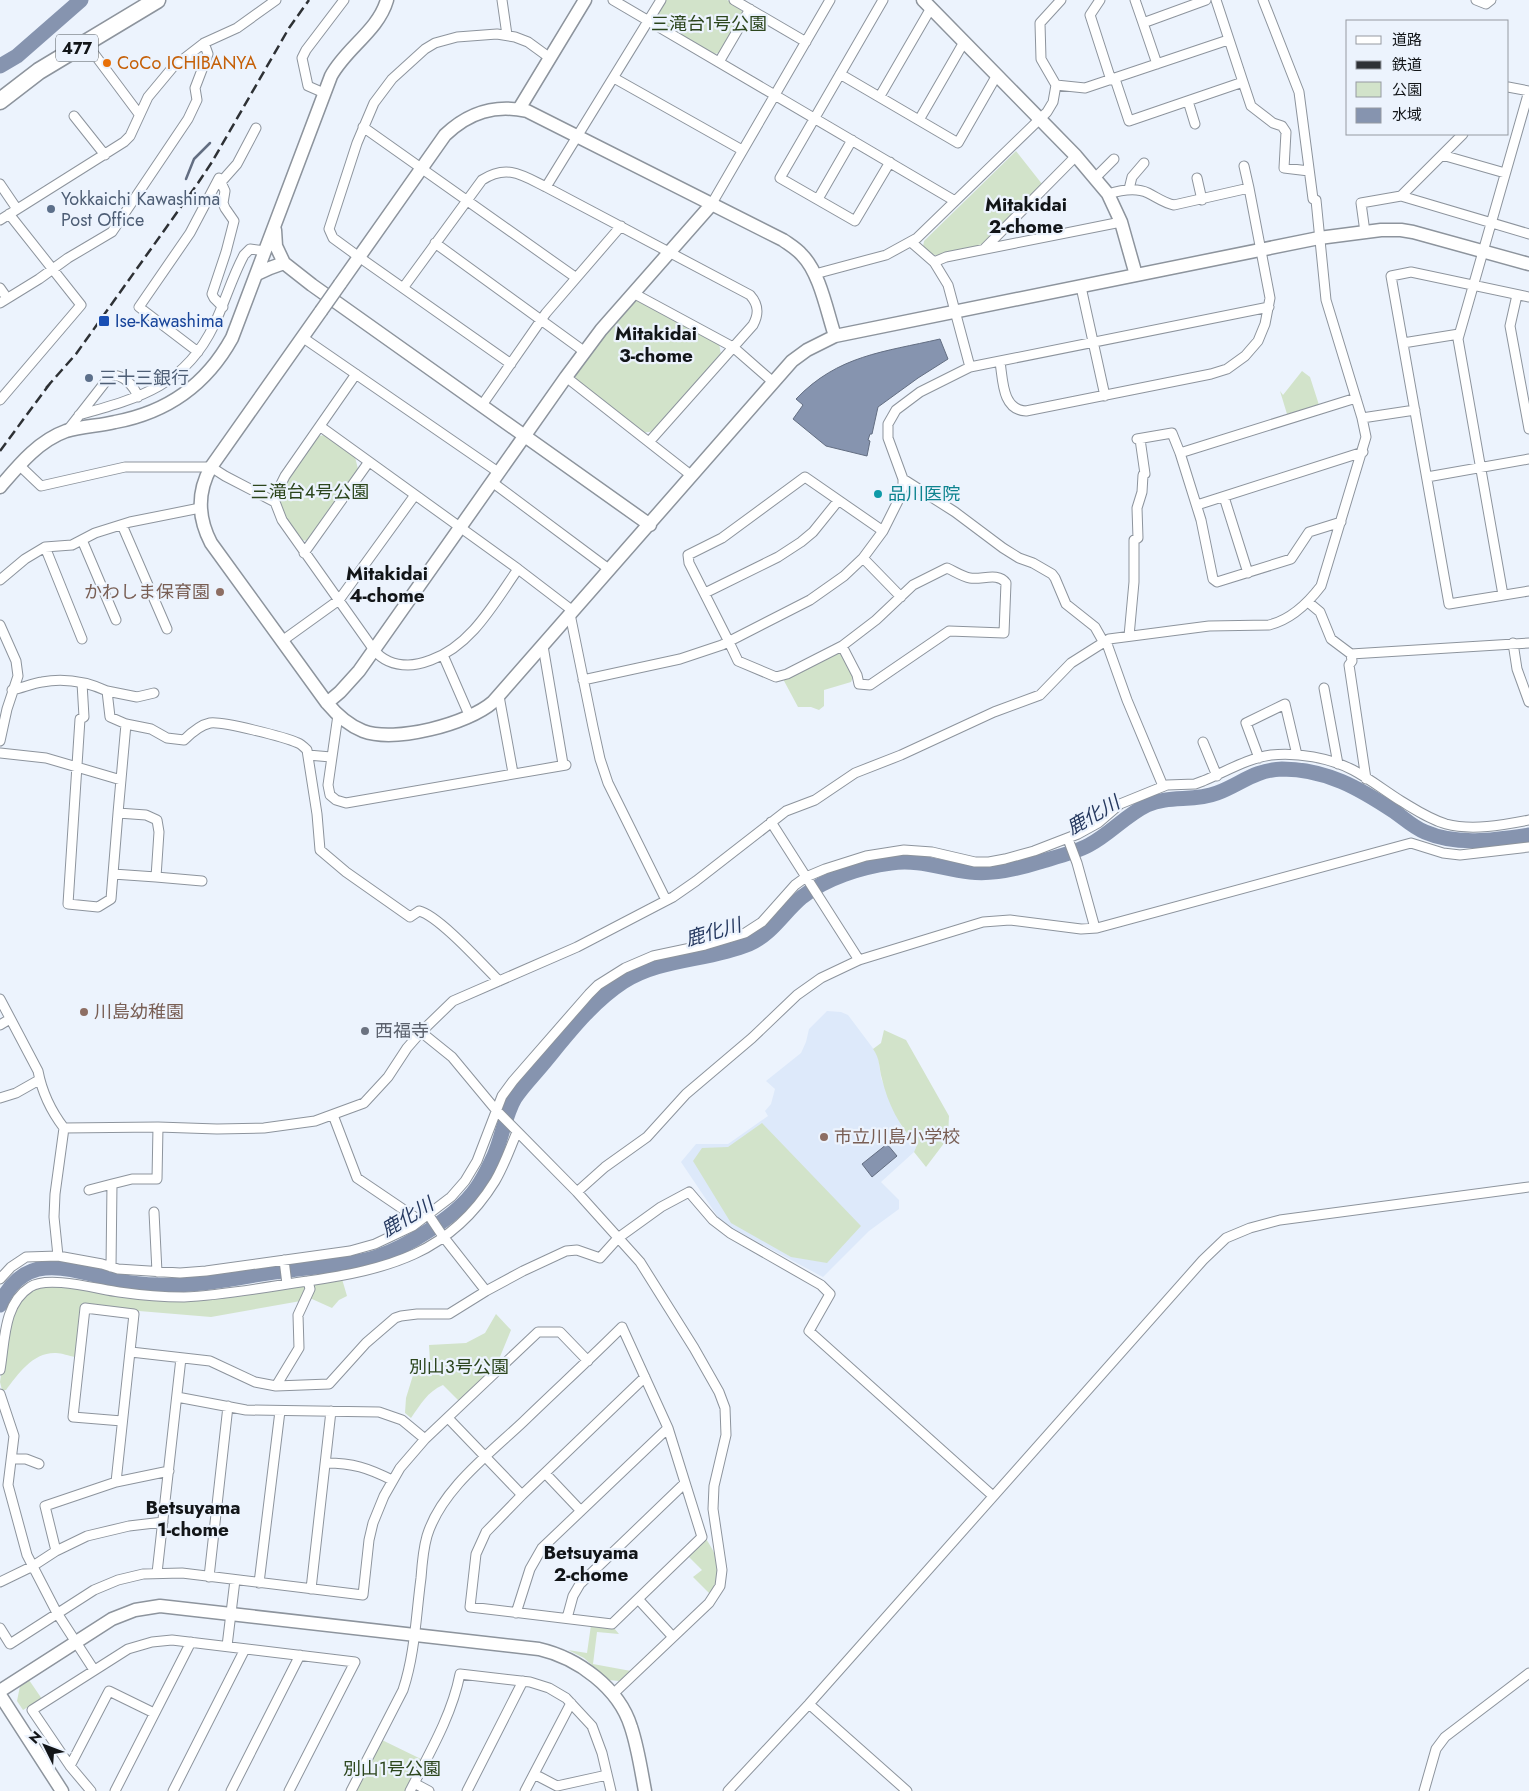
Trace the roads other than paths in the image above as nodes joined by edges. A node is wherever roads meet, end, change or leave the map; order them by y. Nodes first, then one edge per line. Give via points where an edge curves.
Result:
1 (157, 0) edge
2 (276, 0) edge
3 (344, 0) edge
4 (387, 0) edge
5 (502, 0) edge
6 (585, 0) edge
7 (613, 0) edge
8 (662, 0) edge
9 (734, 0) edge
10 (830, 0) edge
11 (882, 0) edge
12 (1061, 0) edge
13 (1100, 0) edge
14 (1135, 0) edge
15 (1206, 0) edge
16 (1216, 0) edge
17 (1262, 0) edge
18 (1476, 0) edge
19 (1491, 0) edge
20 (927, 4) edge
21 (750, 9) junction
22 (648, 21) junction
23 (1143, 23) junction
24 (507, 35) junction
25 (1228, 40) junction
26 (806, 42) junction
27 (964, 42) junction
28 (86, 43) junction
29 (204, 44) junction
30 (550, 58) junction
31 (719, 62) junction
32 (1157, 64) junction
33 (840, 74) junction
34 (997, 75) junction
35 (614, 78) junction
36 (1113, 79) junction
37 (1242, 82) junction
38 (1056, 85) junction
39 (1509, 87) edge
40 (1529, 91) edge
41 (324, 94) junction
42 (774, 95) junction
43 (880, 96) junction
44 (0, 101) edge
45 (1188, 101) junction
46 (519, 109) junction
47 (139, 114) junction
48 (74, 116) dead end
49 (815, 118) junction
50 (919, 120) junction
51 (1039, 120) junction
52 (1195, 124) dead end
53 (363, 127) junction
54 (256, 128) dead end
55 (1462, 135) edge
56 (577, 136) junction
57 (852, 140) junction
58 (742, 150) junction
59 (105, 155) junction
60 (1442, 155) junction
61 (1076, 156) junction
62 (1114, 159) dead end
63 (890, 162) junction
64 (1144, 163) dead end
65 (1244, 166) dead end
66 (421, 169) junction
67 (1309, 171) junction
68 (1505, 173) junction
69 (1095, 178) junction
70 (1197, 178) dead end
71 (221, 182) junction
72 (0, 184) edge
73 (546, 187) junction
74 (1249, 188) junction
75 (1129, 189) junction
76 (1108, 194) junction
77 (1402, 196) junction
78 (466, 200) junction
79 (818, 200) junction
80 (1202, 200) junction
81 (955, 201) junction
82 (711, 205) junction
83 (13, 212) junction
84 (0, 220) edge
85 (1121, 222) junction
86 (1491, 222) junction
87 (275, 225) junction
88 (621, 226) junction
89 (1365, 232) junction
90 (1529, 234) edge
91 (1319, 238) junction
92 (911, 242) junction
93 (435, 244) junction
94 (984, 249) junction
95 (1261, 250) junction
96 (265, 251) junction
97 (1483, 251) junction
98 (669, 252) junction
99 (358, 257) junction
100 (934, 262) junction
101 (284, 264) junction
102 (1529, 264) edge
103 (53, 270) junction
104 (257, 274) junction
105 (815, 274) junction
106 (1136, 275) junction
107 (575, 278) junction
108 (1473, 286) junction
109 (1082, 287) junction
110 (0, 288) edge
111 (403, 288) junction
112 (633, 293) junction
113 (1517, 295) junction
114 (1529, 297) edge
115 (3, 300) edge
116 (223, 307) junction
117 (1269, 307) junction
118 (956, 311) junction
119 (542, 320) junction
120 (1459, 334) junction
121 (835, 336) junction
122 (302, 337) junction
123 (1093, 343) junction
124 (1403, 343) junction
125 (734, 347) junction
126 (198, 352) junction
127 (585, 352) junction
128 (1000, 362) junction
129 (511, 364) junction
130 (970, 367) junction
131 (356, 374) junction
132 (566, 377) junction
133 (773, 382) junction
134 (1105, 396) junction
135 (138, 397) junction
136 (1356, 398) junction
137 (0, 400) edge
138 (482, 405) junction
139 (1415, 410) junction
140 (79, 415) junction
141 (1362, 418) junction
142 (320, 427) junction
143 (1529, 428) edge
144 (66, 431) junction
145 (525, 436) junction
146 (649, 442) junction
147 (1363, 452) junction
148 (1180, 453) junction
149 (1529, 459) edge
150 (368, 462) junction
151 (19, 465) junction
152 (211, 467) junction
153 (1481, 467) junction
154 (692, 476) junction
155 (495, 477) junction
156 (1427, 477) junction
157 (903, 479) junction
158 (0, 487) edge
159 (414, 495) junction
160 (1224, 497) junction
161 (838, 501) junction
162 (275, 502) junction
163 (1197, 506) junction
164 (200, 508) junction
165 (1341, 522) junction
166 (122, 525) junction
167 (650, 525) junction
168 (461, 527) junction
169 (883, 531) junction
170 (82, 540) junction
171 (45, 547) junction
172 (304, 553) junction
173 (862, 558) junction
174 (518, 569) junction
175 (610, 570) junction
176 (1248, 573) junction
177 (0, 580) edge
178 (1529, 591) edge
179 (705, 594) junction
180 (1503, 594) junction
181 (901, 597) junction
182 (339, 600) junction
183 (1308, 602) junction
184 (572, 613) junction
185 (116, 620) dead end
186 (0, 625) edge
187 (167, 629) dead end
188 (1129, 636) junction
189 (82, 639) dead end
190 (282, 641) junction
191 (729, 642) junction
192 (1105, 642) junction
193 (1512, 643) junction
194 (1529, 643) edge
195 (543, 646) junction
196 (842, 646) junction
197 (374, 650) junction
198 (1351, 654) junction
199 (443, 655) junction
200 (583, 680) junction
201 (82, 683) junction
202 (1324, 688) dead end
203 (12, 690) junction
204 (107, 690) junction
205 (154, 693) dead end
206 (499, 696) junction
207 (1529, 702) edge
208 (326, 703) junction
209 (338, 715) junction
210 (470, 717) junction
211 (126, 724) junction
212 (0, 740) edge
213 (1203, 742) dead end
214 (0, 753) edge
215 (308, 755) junction
216 (1297, 755) junction
217 (331, 757) junction
218 (1259, 758) junction
219 (1338, 764) junction
220 (77, 768) junction
221 (513, 773) junction
222 (1217, 776) junction
223 (1366, 779) junction
224 (121, 780) junction
225 (1164, 786) junction
226 (118, 813) junction
227 (1529, 820) edge
228 (771, 822) junction
229 (1068, 840) junction
230 (1529, 847) edge
231 (113, 874) junction
232 (156, 877) junction
233 (806, 877) junction
234 (202, 881) dead end
235 (666, 900) junction
236 (1095, 928) junction
237 (859, 960) junction
238 (500, 981) junction
239 (0, 999) edge
240 (10, 1019) junction
241 (0, 1025) edge
242 (421, 1032) junction
243 (39, 1080) junction
244 (0, 1098) edge
245 (498, 1112) junction
246 (332, 1115) junction
247 (158, 1127) junction
248 (64, 1128) junction
249 (516, 1131) junction
250 (112, 1184) junction
251 (1529, 1187) edge
252 (89, 1190) dead end
253 (577, 1192) junction
254 (154, 1212) dead end
255 (429, 1215) junction
256 (419, 1220) junction
257 (443, 1236) junction
258 (618, 1238) junction
259 (58, 1256) junction
260 (284, 1261) junction
261 (111, 1267) junction
262 (157, 1272) junction
263 (0, 1279) edge
264 (308, 1281) junction
265 (287, 1283) junction
266 (486, 1290) junction
267 (130, 1352) junction
268 (181, 1358) junction
269 (588, 1361) junction
270 (0, 1370) edge
271 (645, 1378) junction
272 (276, 1386) junction
273 (0, 1394) edge
274 (177, 1397) junction
275 (228, 1406) junction
276 (331, 1410) junction
277 (280, 1411) junction
278 (448, 1418) junction
279 (122, 1422) junction
280 (668, 1428) junction
281 (425, 1440) junction
282 (486, 1457) junction
283 (12, 1459) junction
284 (326, 1463) junction
285 (39, 1464) dead end
286 (169, 1470) junction
287 (545, 1473) junction
288 (392, 1480) junction
289 (116, 1482) junction
290 (685, 1483) junction
291 (522, 1495) junction
292 (993, 1496) junction
293 (581, 1511) junction
294 (163, 1522) junction
295 (56, 1551) junction
296 (33, 1566) junction
297 (157, 1573) junction
298 (209, 1577) junction
299 (234, 1580) junction
300 (0, 1582) edge
301 (260, 1583) junction
302 (311, 1589) junction
303 (638, 1599) junction
304 (57, 1613) junction
305 (516, 1613) junction
306 (230, 1614) junction
307 (567, 1618) junction
308 (0, 1628) edge
309 (414, 1636) junction
310 (673, 1637) junction
311 (76, 1642) junction
312 (191, 1642) junction
313 (227, 1646) junction
314 (245, 1649) junction
315 (300, 1655) junction
316 (94, 1670) junction
317 (1529, 1673) edge
318 (523, 1681) junction
319 (0, 1691) edge
320 (612, 1695) junction
321 (0, 1696) edge
322 (571, 1703) junction
323 (809, 1704) junction
324 (154, 1714) junction
325 (70, 1766) junction
326 (534, 1774) junction
327 (607, 1775) junction
328 (412, 1787) edge
329 (557, 1789) edge
330 (293, 1790) edge
331 (62, 1791) edge
332 (91, 1791) edge
333 (115, 1791) edge
334 (173, 1791) edge
335 (231, 1791) edge
336 (351, 1791) edge
337 (429, 1791) edge
338 (467, 1791) edge
339 (526, 1791) edge
340 (611, 1791) edge
341 (646, 1791) edge
342 (728, 1791) edge
343 (906, 1791) edge
344 (1424, 1791) edge

1 - 28 highway, 477
2 - 29 street via 237,28
3 - 41 street via 302,58 308,86
4 - 41 street via 375,23 336,66
5 - 24 street
6 - 30 street
7 - 22 street
8 - 22 street
9 - 21 street
10 - 26 street
11 - 33 street
12 - 38 street via 1042,20 1040,31 1041,59
13 - 36 street via 1090,15
14 - 23 street
15 - 23 street
16 - 25 street
17 - 67 street via 1299,92
18 - 19 street via 1486,4
20 - 27 street
20 - 43 street
21 - 26 street
21 - 31 street
22 - 31 street
22 - 35 street
23 - 32 street
24 - 30 street via 528,42
24 - 53 street via 457,36 435,43 382,90
25 - 32 street
25 - 37 street
26 - 42 street
27 - 34 street
27 - 50 street
28 - 44 highway, 477 via 39,71
28 - 47 street
29 - 47 street via 163,77
29 - 103 street via 208,54 195,88 197,100 142,190 112,232
30 - 46 street
31 - 42 street
32 - 36 street
33 - 43 street
33 - 49 street
34 - 50 street via 958,142
34 - 51 street
35 - 56 street
35 - 58 street
36 - 38 street via 1085,88
36 - 45 street via 1129,120
37 - 45 street
37 - 67 street via 1251,106 1286,132 1284,168
38 - 51 street via 1052,106
39 - 40 street
40 - 68 street
41 - 87 street
42 - 49 street
42 - 58 street
43 - 50 street
45 - 52 street
46 - 56 street
46 - 66 street via 488,109 461,121 445,135
47 - 59 street via 130,136
48 - 59 street
49 - 57 street
49 - 79 street via 780,178
51 - 61 street
51 - 81 street
53 - 66 street
53 - 99 street via 329,229 333,238
54 - 71 street via 237,164
55 - 60 street
56 - 73 street
56 - 82 street
57 - 63 street
57 - 79 street
58 - 82 street
59 - 83 street
60 - 68 street
60 - 77 street
61 - 69 street
61 - 94 street
62 - 69 street
63 - 79 street via 855,221
63 - 81 street
64 - 75 street via 1132,177
65 - 74 street
66 - 78 street
66 - 99 street
67 - 91 street via 1313,199 1316,200
68 - 86 street
69 - 76 street
70 - 80 street
71 - 116 street via 225,191 223,203 234,221 212,294
71 - 126 street via 219,178 190,233 139,307
72 - 83 street
73 - 78 street via 518,173 498,172 482,180
73 - 88 street
74 - 80 street
74 - 95 street
75 - 76 street
75 - 80 street via 1144,191 1174,205
76 - 85 street
77 - 86 street
77 - 89 street via 1361,203
78 - 93 street
78 - 107 street
81 - 92 street
82 - 98 street
82 - 105 street via 783,240 803,255
83 - 84 street
83 - 103 street
85 - 94 street
85 - 106 street
86 - 90 street
86 - 97 street
87 - 96 street
87 - 101 street via 276,246
88 - 98 street
88 - 107 street
89 - 91 street
89 - 97 street via 1407,231
91 - 95 street
91 - 136 street via 1326,300
92 - 100 street
92 - 105 street via 886,255
93 - 111 street
93 - 119 street
94 - 100 street
95 - 106 street
95 - 117 street
96 - 104 street
96 - 116 street via 250,249 244,255
97 - 102 street
97 - 108 street
98 - 112 street
98 - 125 street via 755,300 758,308 756,319
99 - 111 street
99 - 122 street, bridge
100 - 118 street via 948,286
101 - 104 street
101 - 138 street
103 - 115 street
103 - 137 street via 81,305
104 - 144 street via 223,354 192,389 145,414
105 - 121 street
106 - 109 street
107 - 119 street
108 - 113 street
108 - 120 street
108 - 124 street via 1411,272 1391,276
109 - 118 street
109 - 123 street
110 - 115 street
111 - 129 street
112 - 125 street
112 - 127 street
113 - 114 street
113 - 143 street via 1510,326
116 - 126 street
117 - 123 street
117 - 134 street via 1258,341 1227,369
118 - 121 street
118 - 130 street
119 - 127 street
119 - 129 street
120 - 124 street
120 - 153 street
121 - 133 street via 792,361
122 - 131 street
122 - 152 street
123 - 128 street
123 - 134 street
124 - 139 street
125 - 133 street
125 - 146 street
126 - 135 street via 181,372 162,386
127 - 132 street
128 - 130 street
128 - 134 street via 1007,399 1015,409 1026,411
129 - 138 street
130 - 157 street via 920,392 891,417 888,438
131 - 142 street
131 - 155 street
132 - 145 street
132 - 146 street
133 - 154 street
135 - 140 street
135 - 140 street via 132,386 120,376 113,375
136 - 141 street
136 - 148 street
138 - 145 street
139 - 141 street
139 - 156 street
140 - 144 street
141 - 147 street via 1366,437
142 - 150 street
142 - 162 street via 285,476 276,492
144 - 151 street via 43,444
145 - 155 street
145 - 167 street
146 - 154 street
147 - 160 street
147 - 165 street
148 - 163 street
148 - 188 street via 1172,434 1138,439 1145,474 1137,508 1138,538 1134,540
149 - 153 street
150 - 159 street
150 - 172 street
151 - 152 street via 41,486 125,467
151 - 158 street
152 - 162 street
152 - 164 street via 202,490
153 - 156 street
153 - 180 street
154 - 167 street
155 - 168 street
155 - 175 street
156 - 180 street via 1449,604
157 - 169 street via 898,501
157 - 192 street via 960,515 1003,548 1052,574 1066,604 1096,627
159 - 168 street
159 - 182 street
160 - 163 street
160 - 176 street
161 - 169 street
161 - 179 street via 801,542
161 - 179 street via 805,477 722,538 688,555 689,564
162 - 172 street via 282,520
163 - 176 street via 1213,579 1217,582
164 - 166 street
164 - 190 street via 211,543
165 - 176 street via 1309,532 1291,560
165 - 183 street via 1321,586
166 - 170 street
166 - 187 street
167 - 175 street
168 - 174 street
168 - 197 street
169 - 173 street
170 - 171 street via 72,545
170 - 185 street
171 - 177 street
171 - 189 street
172 - 182 street
173 - 181 street
173 - 191 street via 822,593
174 - 184 street
174 - 199 street via 466,639
175 - 184 street
178 - 180 street
179 - 191 street
181 - 196 street
181 - 196 street via 913,585 947,568 969,578 1004,580 1004,632 949,631 870,685 859,684
182 - 190 street
182 - 197 street
183 - 188 street via 1277,623 1268,625 1210,626
183 - 198 street via 1320,612 1330,639
184 - 195 street
184 - 200 street
186 - 203 street via 17,667 18,676
188 - 192 street
190 - 208 street
191 - 196 street via 738,661 776,677
191 - 200 street via 680,658
192 - 225 street
192 - 228 street via 1071,663 1040,695 855,773 815,800 789,809
193 - 194 street
193 - 198 street
193 - 207 street
195 - 206 street
195 - 221 street via 564,765
197 - 199 street via 380,658 403,665 415,665
197 - 208 street via 340,692
198 - 223 street via 1349,665
199 - 210 street
200 - 235 street via 608,783
201 - 203 street via 40,682
201 - 204 street
201 - 220 street via 84,717 80,722
202 - 219 street
203 - 212 street
204 - 205 street via 137,697
204 - 211 street via 110,717
206 - 210 street via 484,710
206 - 221 street
208 - 209 street
209 - 210 street via 363,731 386,735
209 - 217 street
211 - 215 street via 151,729 166,738 184,740 200,726 217,723 300,743
211 - 224 street
213 - 222 street
214 - 220 street via 46,758
215 - 217 street
215 - 238 street via 320,850 410,917 419,911 438,921
216 - 218 street
216 - 218 street via 1285,704 1246,723
216 - 219 street
217 - 221 street via 328,791 336,800 346,804
218 - 222 street
219 - 223 street
220 - 224 street
220 - 231 street via 68,904 98,907 111,898
222 - 225 street via 1195,784
223 - 227 street via 1421,814 1455,826 1479,827
224 - 226 street
225 - 229 street via 1120,804 1087,830
226 - 231 street
226 - 232 street via 146,815 157,820
228 - 233 street
228 - 235 street via 696,881
229 - 233 street via 989,862 970,862 917,850 892,851 866,856
229 - 236 street
230 - 236 street via 1460,855 1411,843
231 - 232 street
232 - 234 street
233 - 237 street
233 - 245 street via 762,922 745,932 633,963 598,985 502,1096
235 - 238 street via 576,947
236 - 237 street via 997,920
237 - 253 street via 821,978 797,995 686,1094 647,1136
238 - 242 street via 453,1000
239 - 240 street
240 - 241 street
240 - 243 street via 38,1071
242 - 245 street via 452,1056
242 - 246 street via 364,1103
243 - 244 street
243 - 248 street via 55,1117
245 - 249 street
245 - 255 street via 477,1161 464,1181
246 - 247 street via 303,1124 264,1128
246 - 256 street via 357,1178
247 - 248 street
247 - 250 street via 157,1179
248 - 259 street via 55,1210
249 - 253 street
249 - 257 street via 495,1180 458,1227
250 - 252 street
250 - 261 street
251 - 292 street via 1280,1220 1226,1238
253 - 258 street
254 - 262 street
255 - 256 street
255 - 257 street
256 - 260 street via 375,1244
257 - 264 street via 417,1253 386,1266
257 - 266 street
258 - 266 street via 600,1258 577,1250 566,1251
258 - 292 street via 661,1207 689,1192 713,1220 730,1233 821,1284 830,1294 809,1331
258 - 310 street via 640,1262 694,1348 725,1408 726,1435 713,1495 722,1570 720,1586 710,1603
259 - 261 street
259 - 263 street via 26,1257
260 - 262 street via 206,1271
260 - 265 street
261 - 262 street
264 - 265 street
264 - 272 street via 310,1288 298,1315 299,1348
265 - 270 street via 184,1297 39,1282 21,1293 12,1308 5,1331
266 - 272 street via 449,1314 395,1318 366,1343 329,1384
267 - 268 street
267 - 279 street
267 - 279 street via 134,1314 85,1308 73,1417
268 - 272 street via 210,1361 250,1380
268 - 274 street
269 - 271 street via 622,1327
269 - 278 street via 560,1332 538,1332
269 - 282 street
271 - 280 street
271 - 287 street
273 - 283 street via 14,1436
274 - 275 street
274 - 286 street
275 - 277 street
275 - 298 street
276 - 277 street
276 - 281 street via 387,1414 402,1420
276 - 284 street
277 - 301 street
278 - 281 street
278 - 282 street
279 - 289 street
280 - 290 street
280 - 293 street
281 - 288 street
282 - 291 street
282 - 309 street via 444,1500 430,1530 424,1550
283 - 285 street via 26,1459
283 - 296 street via 8,1485
284 - 288 street via 357,1465
284 - 302 street
286 - 289 street
286 - 294 street
287 - 291 street
287 - 293 street
288 - 302 street via 371,1531 363,1596
289 - 295 street via 45,1506
290 - 303 street via 702,1537
290 - 307 street via 580,1584
291 - 305 street via 481,1540 474,1563 469,1609
292 - 323 street
293 - 305 street via 542,1548 533,1562
294 - 295 street via 107,1530
294 - 297 street
295 - 296 street
296 - 300 street
296 - 304 street
297 - 298 street
297 - 304 street via 103,1586
298 - 299 street
299 - 301 street
299 - 306 street
301 - 302 street
303 - 307 street via 612,1624
303 - 310 street
304 - 308 street via 10,1644
304 - 311 street
305 - 307 street
306 - 309 street
306 - 311 street via 172,1606 151,1607 119,1616
306 - 313 street
309 - 320 street via 560,1655 582,1667
309 - 336 street via 403,1690
310 - 320 street
311 - 316 street
311 - 319 street
312 - 313 street
312 - 316 street via 161,1640 134,1646
312 - 324 street
313 - 314 street
314 - 315 street
314 - 334 street
315 - 330 street via 355,1662
315 - 335 street
316 - 325 street via 32,1710
317 - 344 street via 1445,1737 1436,1749
318 - 322 street via 554,1690
318 - 328 street via 460,1674 448,1715
318 - 338 street
320 - 341 street via 631,1727
321 - 331 street
322 - 326 street
322 - 327 street via 592,1726
323 - 342 street
323 - 343 street
324 - 325 street via 109,1691
324 - 333 street
325 - 332 street
326 - 329 street
326 - 339 street
327 - 329 street
327 - 340 street
328 - 337 street

